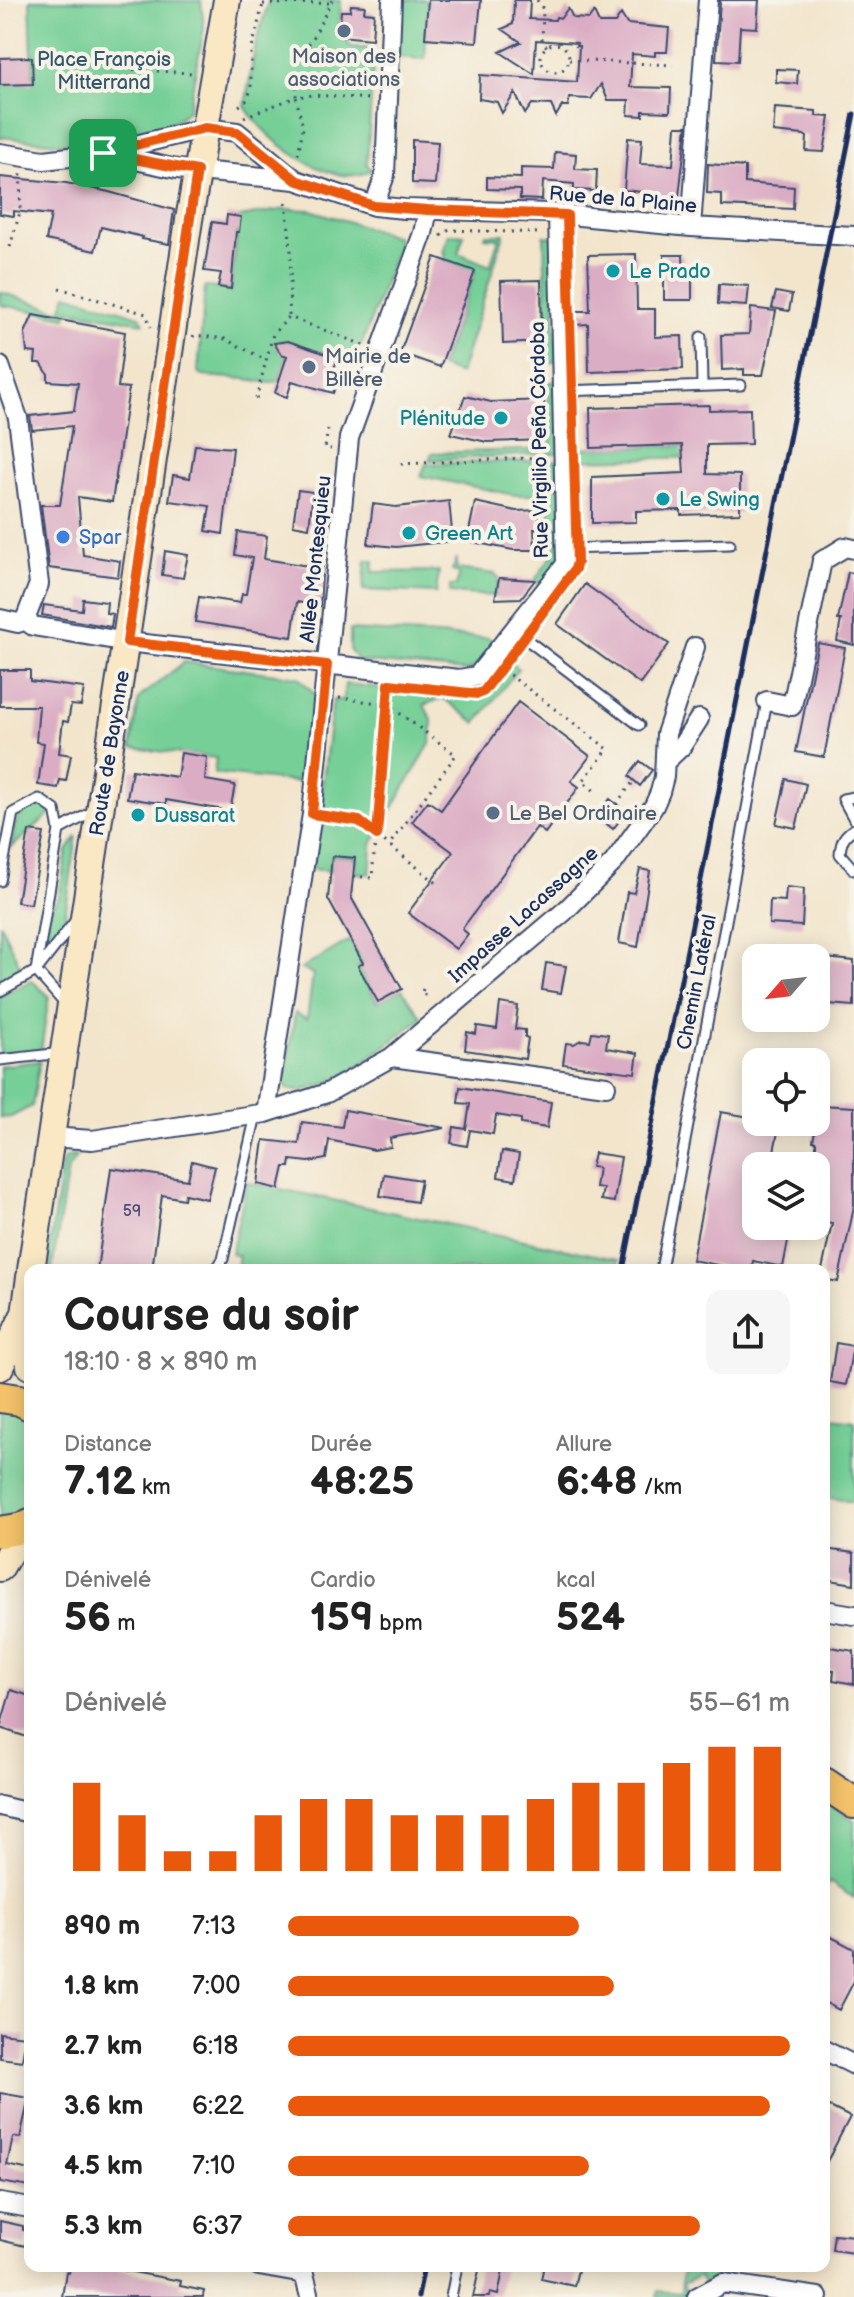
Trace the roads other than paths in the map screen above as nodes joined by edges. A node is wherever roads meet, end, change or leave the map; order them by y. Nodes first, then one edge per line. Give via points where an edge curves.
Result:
1 (227, 0) edge
2 (392, 0) edge
3 (708, 0) edge
4 (205, 128) junction
5 (0, 153) edge
6 (103, 153) junction
7 (197, 171) junction
8 (296, 172) junction
9 (374, 206) junction
10 (428, 210) junction
11 (558, 214) junction
12 (691, 227) junction
13 (854, 236) edge
14 (701, 337) dead end
15 (0, 366) edge
16 (741, 385) dead end
17 (702, 386) junction
18 (562, 391) junction
19 (730, 544) dead end
20 (566, 549) junction
21 (854, 549) edge
22 (0, 619) edge
23 (25, 620) junction
24 (514, 630) junction
25 (127, 642) junction
26 (695, 647) dead end
27 (327, 665) junction
28 (767, 701) joint
29 (699, 719) dead end
30 (639, 725) dead end
31 (665, 762) junction
32 (854, 797) edge
33 (101, 807) junction
34 (854, 819) edge
35 (854, 829) edge
36 (59, 830) junction
37 (854, 870) edge
38 (0, 881) edge
39 (85, 907) junction
40 (36, 971) junction
41 (0, 991) edge
42 (69, 1008) junction
43 (62, 1053) junction
44 (392, 1057) junction
45 (0, 1060) edge
46 (606, 1086) dead end
47 (261, 1114) junction
48 (50, 1137) junction
49 (32, 1264) edge
50 (220, 1264) edge
51 (662, 1264) edge
52 (24, 1316) edge
53 (0, 1367) edge
54 (0, 1397) edge
55 (24, 1402) edge
56 (18, 1528) edge
57 (0, 1568) edge
58 (830, 1611) edge
59 (854, 1615) edge
60 (830, 1787) edge
61 (854, 1803) edge
62 (0, 1806) edge
63 (24, 1812) edge
64 (830, 2053) edge
65 (854, 2065) edge
66 (0, 2203) edge
67 (24, 2207) edge
68 (293, 2272) edge
69 (456, 2272) edge
70 (309, 2293) dead end
71 (451, 2297) edge
72 (697, 2297) edge
73 (818, 2297) edge

1 - 4 main road, Route de Bayonne
2 - 9 street via 385,175
3 - 12 street
4 - 6 street
4 - 7 main road, Route de Bayonne
4 - 8 street, Rue de la Plaine via 237,132
5 - 6 street via 44,160
6 - 7 street, Rue de la Plaine
7 - 8 street, Rue de la Plaine
7 - 25 main road, Route de Bayonne
8 - 9 street, Rue de la Plaine
9 - 10 street, Rue de la Plaine
10 - 11 street, Rue de la Plaine
10 - 27 street, Allée Montesquieu via 349,438
11 - 12 street, Rue de la Plaine
11 - 18 street, Rue Virgilio Peña Córdoba
12 - 13 street, Rue de la Plaine
14 - 17 lane
15 - 23 street via 18,418 39,584
16 - 17 lane
17 - 18 lane
18 - 20 street, Rue Virgilio Peña Córdoba
19 - 20 lane
20 - 24 street, Rue Virgilio Peña Córdoba via 566,564
21 - 28 street via 845,547 822,561 792,706
22 - 23 street, Rue Virgilio Peña Córdoba
23 - 25 street, Rue Virgilio Peña Córdoba via 33,626
24 - 27 street, Rue Virgilio Peña Córdoba via 477,676 469,678
24 - 30 lane
25 - 27 street, Rue Virgilio Peña Córdoba
25 - 33 main road, Route de Bayonne
26 - 31 street, Impasse Lacassagne via 666,734
27 - 47 street, Allée Montesquieu via 312,814
28 - 51 lane, Chemin Latéral
29 - 31 street
31 - 44 street, Impasse Lacassagne via 654,806 602,877
32 - 34 lane via 843,799
33 - 36 lane
33 - 39 main road, Route de Bayonne
35 - 37 lane via 846,834 840,854
36 - 38 lane via 55,810 39,799 13,813
36 - 40 lane
39 - 40 lane
39 - 42 main road, Route de Bayonne
40 - 41 lane
40 - 42 lane
42 - 43 main road, Route de Bayonne
43 - 45 lane
43 - 48 main road, Route de Bayonne
44 - 46 street
44 - 47 street, Impasse Lacassagne via 346,1084
47 - 48 street, Impasse Lacassagne via 92,1140
47 - 50 lane
48 - 49 main road, Route de Bayonne
52 - 53 main road
54 - 55 main road
56 - 57 main road
58 - 59 street
60 - 61 main road
62 - 63 street
64 - 65 street
66 - 67 street
68 - 70 street via 304,2274
69 - 71 lane
72 - 73 street via 723,2283

